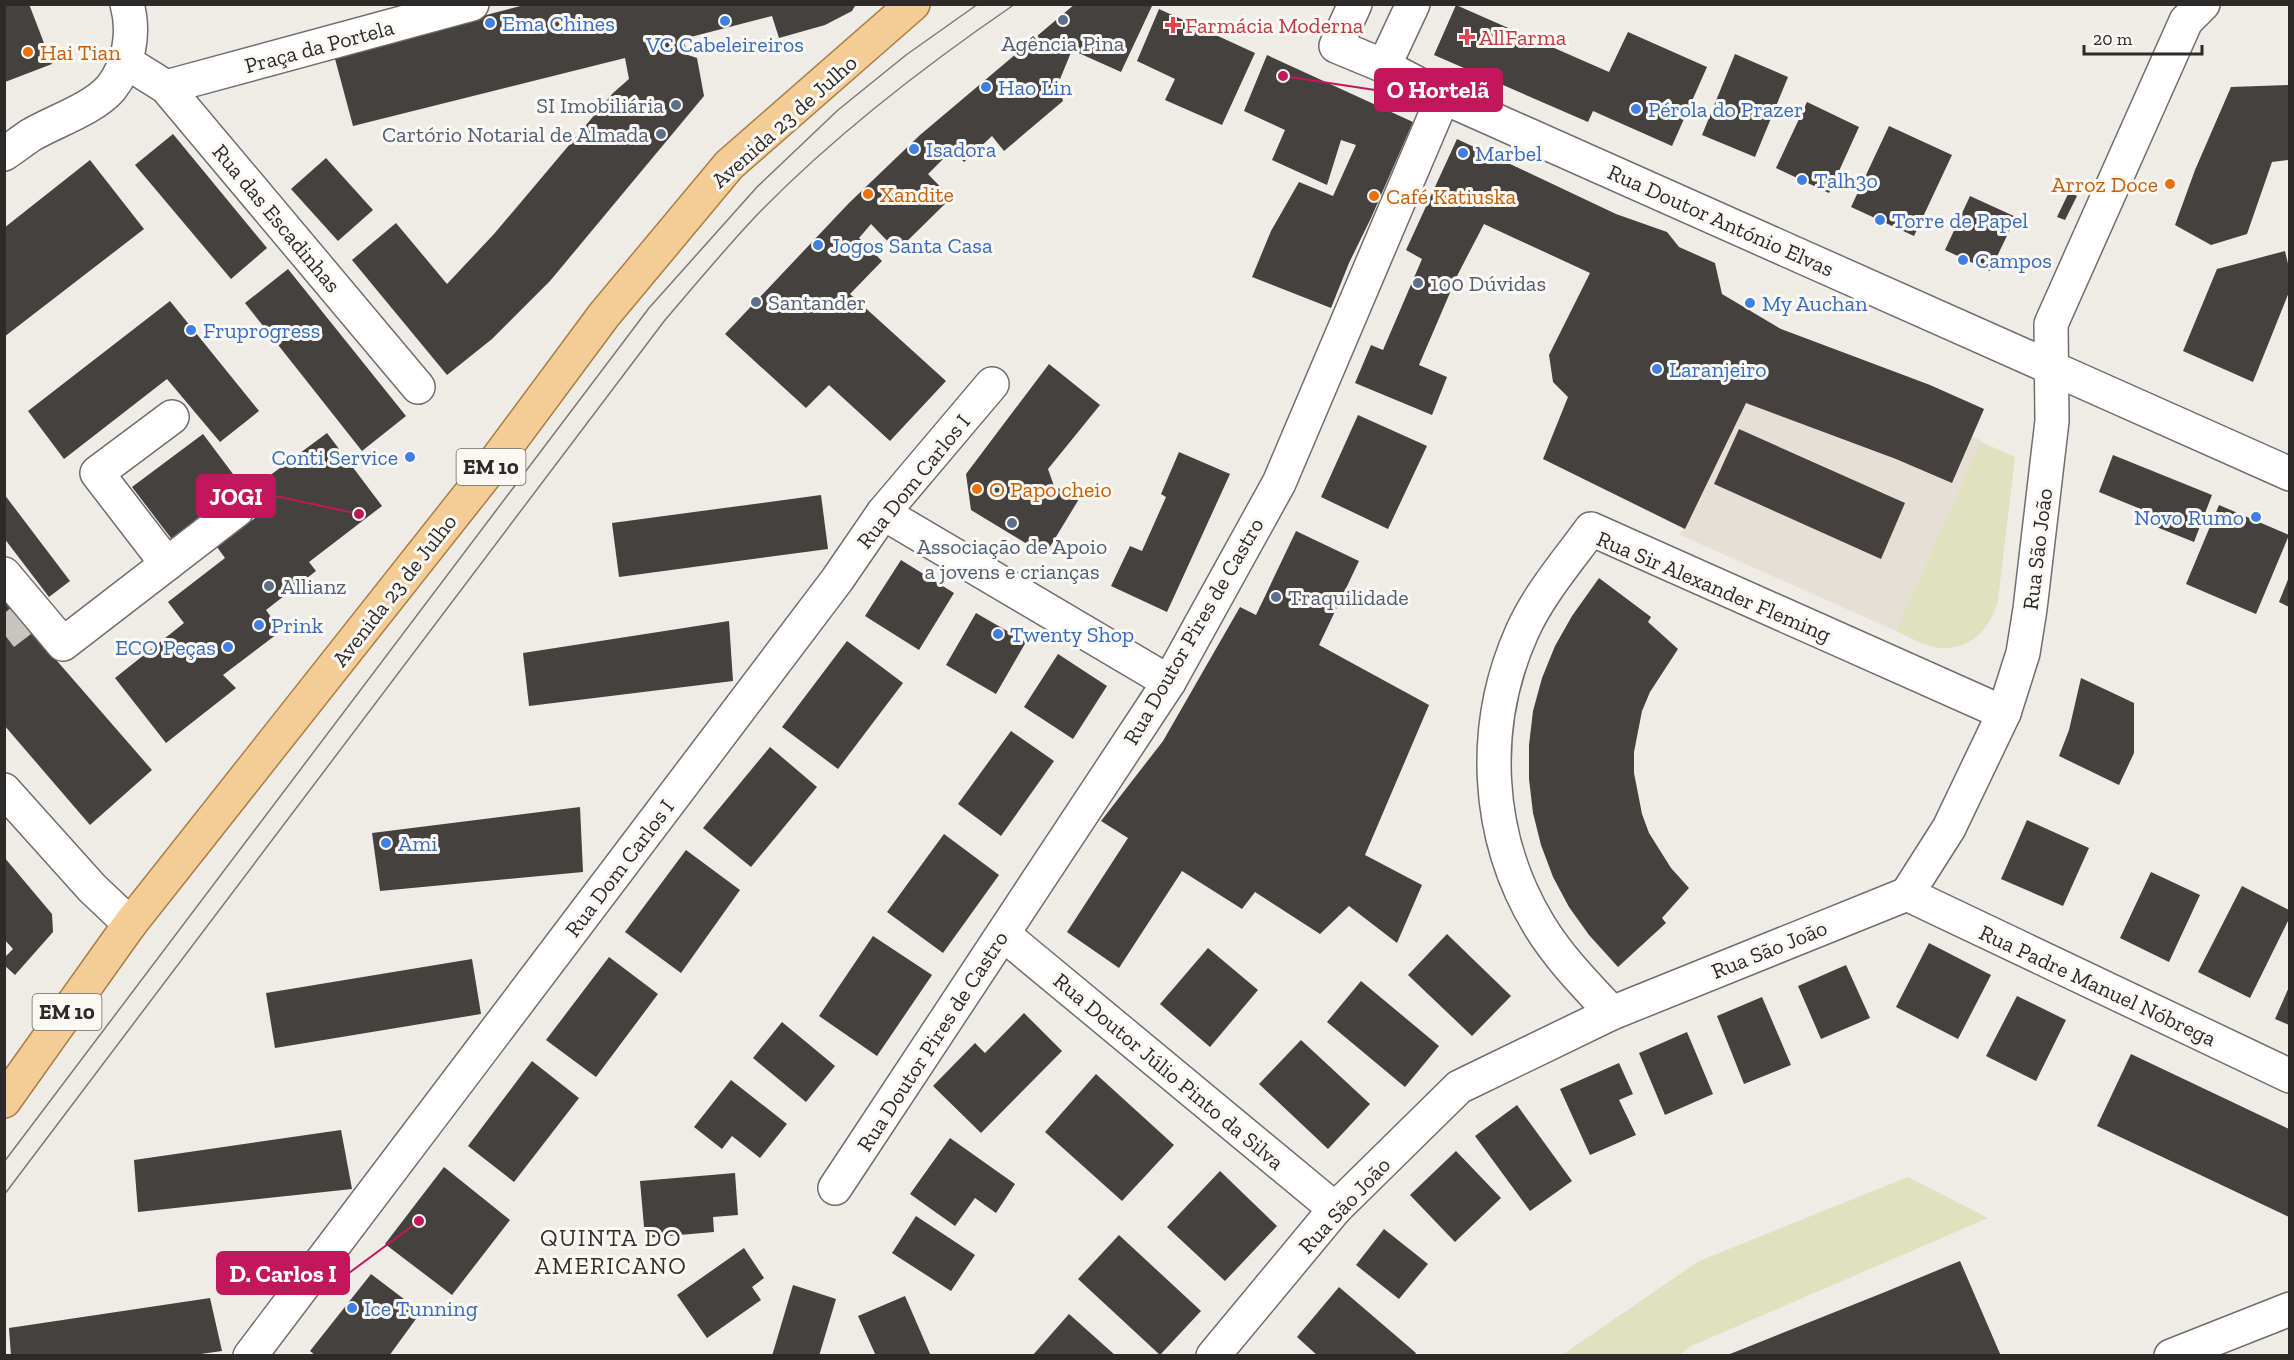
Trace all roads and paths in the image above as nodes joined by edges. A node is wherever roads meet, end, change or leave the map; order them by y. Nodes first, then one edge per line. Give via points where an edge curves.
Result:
1 (127, 4) edge
2 (471, 4) edge
3 (913, 4) edge
4 (1355, 4) edge
5 (1413, 4) edge
6 (2192, 10) edge
7 (126, 62) junction
8 (1384, 66) junction
9 (166, 87) junction
10 (1443, 97) junction
11 (4, 154) edge
12 (2053, 368) junction
13 (992, 384) dead end
14 (417, 387) dead end
15 (172, 417) dead end
16 (2289, 474) edge
17 (237, 510) dead end
18 (883, 513) junction
19 (167, 564) junction
20 (4, 574) edge
21 (1169, 682) junction
22 (2004, 713) junction
23 (4, 790) edge
24 (1906, 894) junction
25 (130, 924) junction
26 (1003, 934) junction
27 (1612, 1013) junction
28 (2289, 1076) edge
29 (4, 1101) edge
30 (834, 1188) dead end
31 (1335, 1209) junction
32 (2289, 1309) edge
33 (250, 1356) edge
34 (1214, 1356) edge
35 (2171, 1356) edge

1 - 7 street via 131,41
2 - 9 street, Praça da Portela
3 - 25 main road, Avenida 23 de Julho / EM 10 via 729,165 604,315 489,470
4 - 8 street, Rua Doutor António Elvas via 1336,46
5 - 8 street
6 - 12 street, Rua São João via 2051,324
7 - 9 street, Rua das Escadinhas
7 - 11 street via 110,88 95,100
8 - 10 street, Rua Doutor António Elvas
9 - 14 street, Rua das Escadinhas
10 - 12 street, Rua Doutor António Elvas
10 - 21 street, Rua Doutor Pires de Castro via 1279,483
12 - 16 street, Rua Doutor António Elvas
12 - 22 street, Rua São João via 2052,421 2030,609 2023,653
13 - 18 street, Rua Dom Carlos I
15 - 19 street via 97,473
17 - 19 street
18 - 21 street
18 - 33 street, Rua Dom Carlos I via 837,580
19 - 20 street via 63,644 28,615
21 - 26 street, Rua Doutor Pires de Castro
22 - 24 street, Rua São João via 1949,828
22 - 27 street, Rua Sir Alexander Fleming via 1591,529 1541,597 1509,666 1498,704 1493,781 1507,856 1521,892 1561,957
23 - 25 street via 92,888
24 - 27 street, Rua São João
24 - 28 street, Rua Padre Manuel Nóbrega
25 - 29 main road, Avenida 23 de Julho / EM 10
26 - 30 street, Rua Doutor Pires de Castro
26 - 31 street, Rua Doutor Júlio Pinto da Silva
27 - 31 street, Rua São João via 1460,1086
31 - 34 street, Rua São João
32 - 35 street

